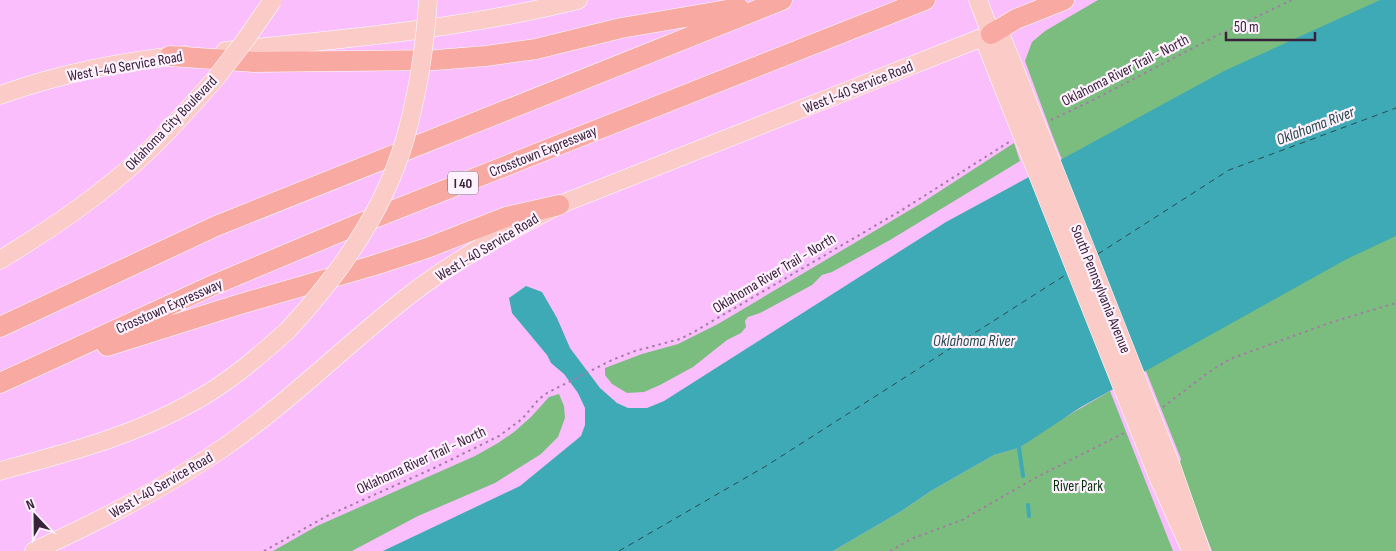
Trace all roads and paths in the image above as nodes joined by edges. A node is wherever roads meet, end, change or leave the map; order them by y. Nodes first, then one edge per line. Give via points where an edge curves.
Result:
1 (273, 0) edge
2 (428, 0) edge
3 (578, 0) edge
4 (781, 0) edge
5 (925, 0) edge
6 (1064, 0) edge
7 (1292, 0) edge
8 (979, 2) edge
9 (991, 34) junction
10 (170, 56) junction
11 (0, 95) edge
12 (1047, 122) dead end
13 (1010, 141) dead end
14 (559, 205) junction
15 (0, 260) edge
16 (0, 327) edge
17 (26, 370) junction
18 (0, 384) edge
19 (0, 471) edge
20 (1165, 472) junction
21 (34, 551) edge
22 (264, 551) edge
23 (1192, 551) edge
24 (1201, 551) edge

1 - 15 main road, Oklahoma City Boulevard, bridge via 216,78 164,135 105,189
2 - 19 main road, bridge via 414,104 396,165 358,242 327,286 288,330 223,383 164,418 92,446
3 - 10 main road, West I-40 Service Road via 440,28
4 - 10 highway via 486,56 436,60 264,62
4 - 16 highway via 216,226
5 - 17 highway, Crosstown Expressway / I 40 via 354,226 211,286
6 - 9 highway via 1016,19
7 - 12 path, Oklahoma River Trail - North
8 - 9 main road, South Pennsylvania Avenue
9 - 14 main road, West I-40 Service Road
9 - 20 main road, South Pennsylvania Avenue, bridge via 1002,38 1005,68
10 - 11 main road, West I-40 Service Road via 107,66
13 - 22 path, Oklahoma River Trail - North via 902,210 720,318 680,339 606,363 551,391 539,398 522,419 499,436 328,516
14 - 17 highway via 506,217 376,265
14 - 21 main road, West I-40 Service Road via 513,228 408,296 265,417 181,476
17 - 18 highway, Crosstown Expressway / I 40
20 - 23 main road, South Pennsylvania Avenue
20 - 24 main road, South Pennsylvania Avenue

